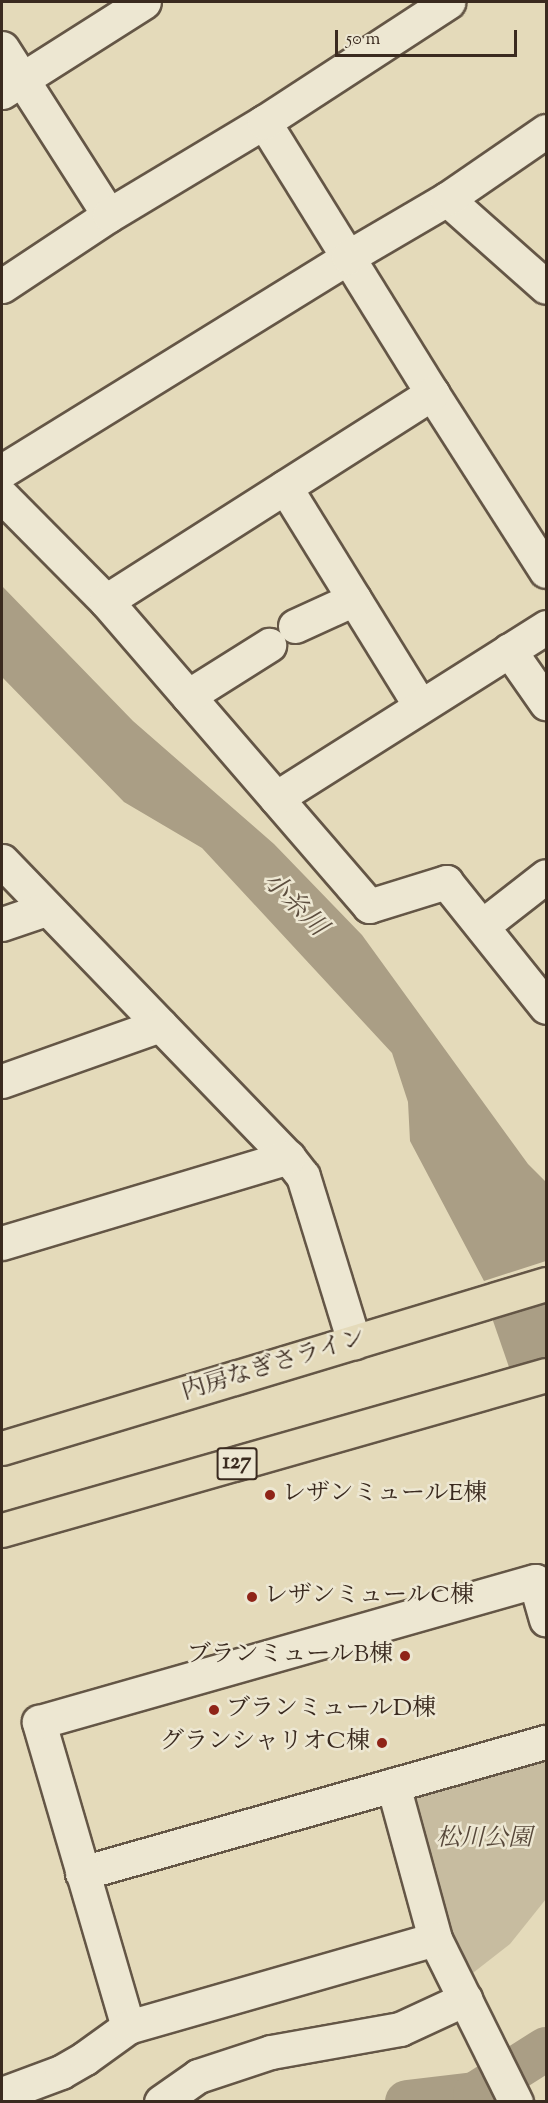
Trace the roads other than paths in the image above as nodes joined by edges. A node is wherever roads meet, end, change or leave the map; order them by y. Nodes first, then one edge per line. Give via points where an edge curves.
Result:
1 (144, 2) edge
2 (448, 2) edge
3 (2, 48) edge
4 (12, 86) edge
5 (264, 122) junction
6 (546, 130) edge
7 (447, 199) junction
8 (109, 215) junction
9 (348, 257) junction
10 (542, 276) edge
11 (2, 286) edge
12 (432, 393) junction
13 (2, 471) edge
14 (285, 487) junction
15 (2, 496) edge
16 (546, 571) edge
17 (354, 598) junction
18 (106, 602) junction
19 (546, 627) edge
20 (509, 650) junction
21 (188, 696) junction
22 (546, 703) edge
23 (420, 706) junction
24 (276, 798) junction
25 (2, 861) edge
26 (546, 876) edge
27 (46, 909) junction
28 (2, 924) edge
29 (482, 926) junction
30 (546, 1007) edge
31 (160, 1025) junction
32 (2, 1081) edge
33 (288, 1157) junction
34 (2, 1243) edge
35 (546, 1284) edge
36 (354, 1342) junction
37 (546, 1375) edge
38 (2, 1448) edge
39 (2, 1530) edge
40 (546, 1619) edge
41 (546, 1742) edge
42 (393, 1785) junction
43 (82, 1873) junction
44 (435, 1939) junction
45 (470, 2009) junction
46 (128, 2027) junction
47 (2, 2094) edge
48 (161, 2102) edge
49 (516, 2102) edge

1 - 4 street
2 - 5 street
3 - 4 street
4 - 8 street
5 - 8 street
5 - 9 street
6 - 7 street
7 - 9 street
7 - 10 street
8 - 11 street
9 - 12 street
9 - 13 street
12 - 14 street
12 - 16 street
14 - 17 street
14 - 18 street
15 - 18 street
17 - 21 street via 282,635
17 - 23 street
18 - 21 street
19 - 20 street
20 - 22 street
20 - 23 street
21 - 24 street
23 - 24 street
24 - 29 street via 369,906 446,882
25 - 27 street
26 - 29 street
27 - 28 street
27 - 31 street
29 - 30 street
31 - 32 street
31 - 33 street
33 - 34 street
33 - 36 street via 303,1176
35 - 36 highway, 内房なぎさライン
36 - 38 highway, 内房なぎさライン
37 - 39 highway, 127
40 - 43 street via 534,1581 39,1722
41 - 42 street
42 - 43 street
42 - 44 street
43 - 46 street
44 - 45 street
44 - 46 street
45 - 48 street via 400,2029 271,2052 198,2076
45 - 49 street
46 - 47 street via 61,2072

